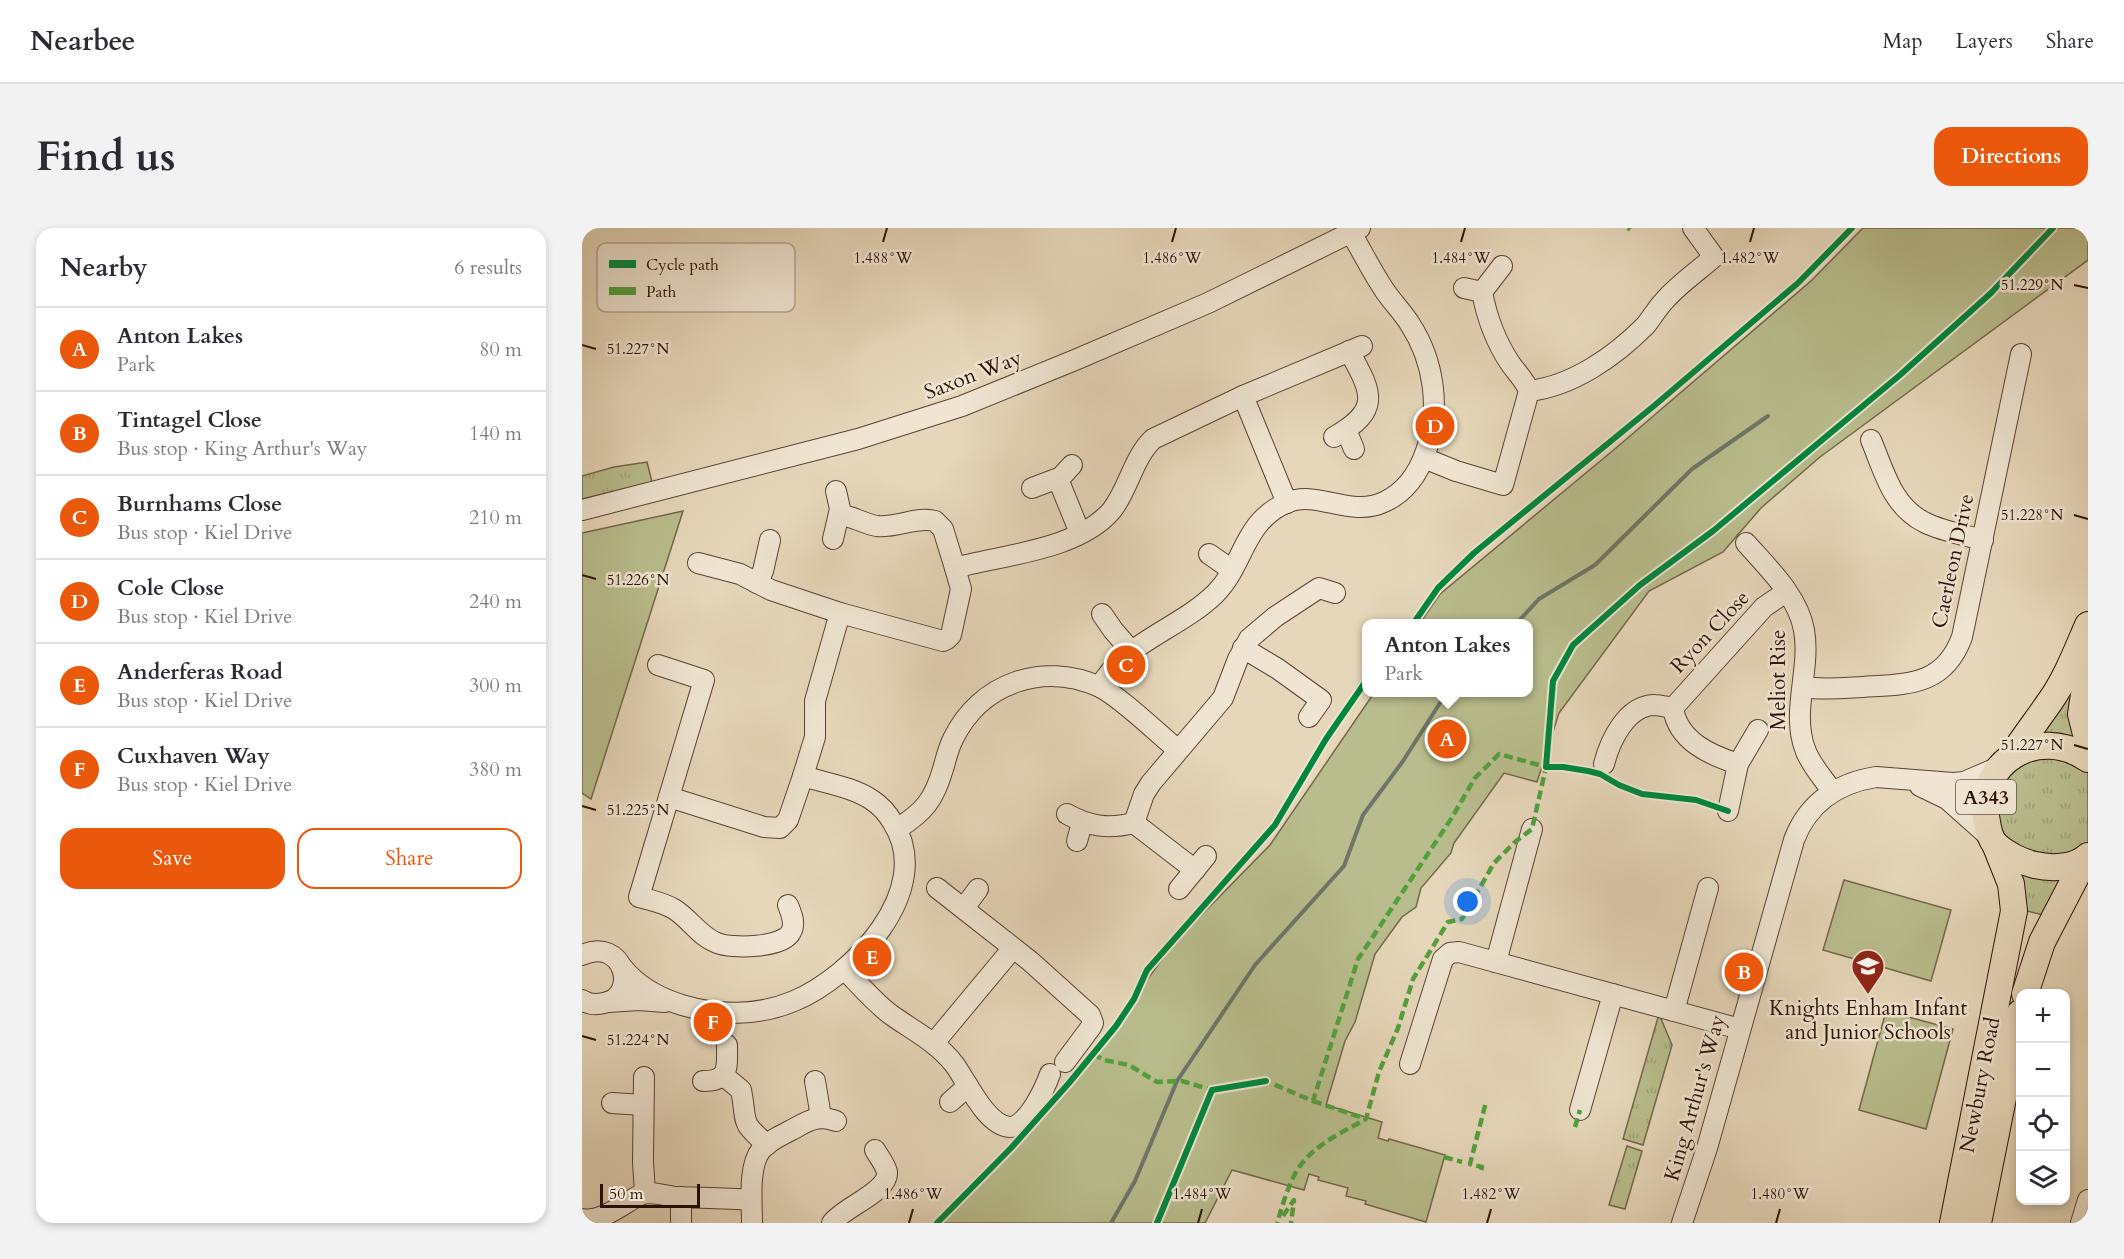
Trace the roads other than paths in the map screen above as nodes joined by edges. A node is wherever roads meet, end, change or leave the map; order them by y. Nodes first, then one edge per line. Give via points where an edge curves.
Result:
1 (1693, 228) edge
2 (1355, 230) edge
3 (1502, 266) dead end
4 (2021, 354) dead end
5 (1529, 391) junction
6 (1243, 396) junction
7 (1871, 440) dead end
8 (1354, 448) dead end
9 (1424, 458) junction
10 (1032, 488) dead end
11 (836, 491) dead end
12 (1287, 503) junction
13 (582, 510) edge
14 (840, 515) junction
15 (1080, 533) junction
16 (833, 539) dead end
17 (770, 540) dead end
18 (1983, 540) junction
19 (1746, 543) dead end
20 (1209, 554) dead end
21 (698, 563) dead end
22 (955, 568) junction
23 (1232, 570) junction
24 (757, 583) junction
25 (1323, 584) dead end
26 (1786, 592) junction
27 (840, 613) junction
28 (1102, 614) dead end
29 (2088, 625) edge
30 (1243, 648) junction
31 (1131, 651) junction
32 (657, 666) dead end
33 (2088, 669) edge
34 (1100, 687) junction
35 (1803, 687) junction
36 (1673, 708) junction
37 (1309, 717) dead end
38 (1758, 730) dead end
39 (2088, 742) edge
40 (1178, 750) junction
41 (2088, 759) edge
42 (2006, 761) junction
43 (1604, 764) dead end
44 (1738, 764) junction
45 (803, 776) junction
46 (1904, 780) junction
47 (1832, 791) junction
48 (669, 797) junction
49 (1728, 811) dead end
50 (1134, 823) junction
51 (1075, 826) dead end
52 (897, 829) junction
53 (1532, 829) dead end
54 (1994, 841) junction
55 (2086, 857) edge
56 (937, 888) dead end
57 (1708, 888) dead end
58 (978, 889) dead end
59 (1179, 889) dead end
60 (788, 905) dead end
61 (964, 908) junction
62 (1013, 948) junction
63 (582, 955) edge
64 (1496, 962) junction
65 (622, 966) junction
66 (844, 969) junction
67 (2026, 989) edge
68 (1613, 994) junction
69 (669, 1001) junction
70 (608, 1002) junction
71 (584, 1008) edge
72 (1674, 1011) junction
73 (1740, 1029) junction
74 (2016, 1033) edge
75 (934, 1043) junction
76 (727, 1045) dead end
77 (1410, 1064) dead end
78 (724, 1076) junction
79 (645, 1077) dead end
80 (703, 1081) dead end
81 (815, 1081) dead end
82 (968, 1086) junction
83 (950, 1102) dead end
84 (612, 1103) dead end
85 (644, 1105) junction
86 (1580, 1110) dead end
87 (766, 1145) junction
88 (875, 1150) dead end
89 (645, 1193) junction
90 (681, 1197) junction
91 (751, 1200) junction
92 (2088, 1200) edge
93 (582, 1219) edge
94 (681, 1223) edge
95 (752, 1223) edge
96 (832, 1223) edge
97 (1682, 1223) edge
98 (1953, 1223) edge
99 (1978, 1223) edge
100 (2081, 1223) edge

1 - 5 street via 1719,261 1665,300 1648,323 1587,370 1563,383
2 - 9 street via 1382,287 1413,330 1428,363 1434,417
2 - 13 street, Saxon Way via 1198,307 962,406 841,444
3 - 5 street via 1473,290 1506,357
4 - 18 street, Caerleon Drive
5 - 9 street via 1503,485
6 - 8 street via 1355,348 1368,402 1362,417 1340,434
6 - 12 street
6 - 15 street via 1153,439 1143,450 1111,511
7 - 18 street via 1890,487 1905,508 1926,523
9 - 12 street via 1403,490 1372,506 1348,507 1311,500
10 - 15 street via 1065,472
11 - 14 street
12 - 23 street via 1253,529
14 - 16 street
14 - 22 street via 876,526 935,521 943,529
15 - 22 street via 1043,548
17 - 24 street
18 - 35 street, Caerleon Drive via 1962,637 1946,665 1929,677 1910,683
19 - 26 street, Meliot Rise
20 - 23 street
21 - 24 street via 740,574
22 - 27 street via 961,589 947,639 936,640
23 - 31 street via 1208,600
24 - 27 street
25 - 30 street via 1260,628
26 - 35 street, Meliot Rise via 1804,630
26 - 36 street, Ryon Close via 1764,607
27 - 45 street via 815,701 815,736
28 - 31 street
29 - 42 main road, A343 via 2052,699
30 - 37 street via 1321,700
30 - 40 street via 1222,698
31 - 34 street
32 - 48 street via 711,682
33 - 39 main road via 2081,714
34 - 40 street
34 - 52 street via 1075,679 1042,676 1008,684 992,693 975,707 957,731 927,806
35 - 47 street, Meliot Rise via 1803,743
36 - 43 street via 1654,705 1632,715 1612,739
36 - 44 street via 1693,743 1720,759
38 - 44 street
40 - 50 street via 1147,789
41 - 42 main road, A343 via 2062,746 2042,744
42 - 46 street, King Arthur's Way via 1964,782
42 - 54 main road, A343 via 1989,787 1985,806
44 - 49 street
45 - 48 street via 788,820 780,828 764,827
45 - 52 street via 872,799
46 - 47 street, King Arthur's Way via 1876,777
46 - 54 street, King Arthur's Way via 1947,799
47 - 73 street, King Arthur's Way via 1807,814 1797,833
48 - 60 street via 637,904 675,910 702,935 727,946 773,942 801,928
50 - 51 street via 1108,828
50 - 59 street via 1201,863
52 - 66 street via 904,860 899,896 872,940
53 - 64 street
54 - 55 main road, A343 via 2021,860 2041,866 2065,866
54 - 98 main road, Newbury Road / A343 via 2011,884 2014,911
55 - 67 main road, A343 via 2042,942
56 - 61 street
57 - 72 street
58 - 61 street
61 - 62 street
62 - 75 street
62 - 82 street via 1086,1010 1092,1018 1091,1027 1038,1101 1015,1126 998,1123
63 - 65 street via 592,951 609,953
64 - 68 street
64 - 77 street via 1458,952 1446,956
65 - 69 street via 635,982
65 - 70 street via 623,987
66 - 69 street via 806,996 766,1010 723,1013
66 - 75 street via 885,1009
68 - 72 street
68 - 86 street
69 - 70 street
70 - 71 street
72 - 73 street
73 - 97 street, King Arthur's Way
74 - 99 main road, Newbury Road
75 - 82 street
76 - 78 street
78 - 80 street
78 - 87 street via 741,1090 745,1121
79 - 85 street
81 - 87 street via 829,1119 811,1119
82 - 83 street
84 - 85 street
85 - 89 street
87 - 91 street via 756,1160
88 - 96 street via 886,1168 886,1180
89 - 90 street
89 - 93 street via 597,1219
90 - 91 street
90 - 94 street
91 - 95 street
92 - 100 street

